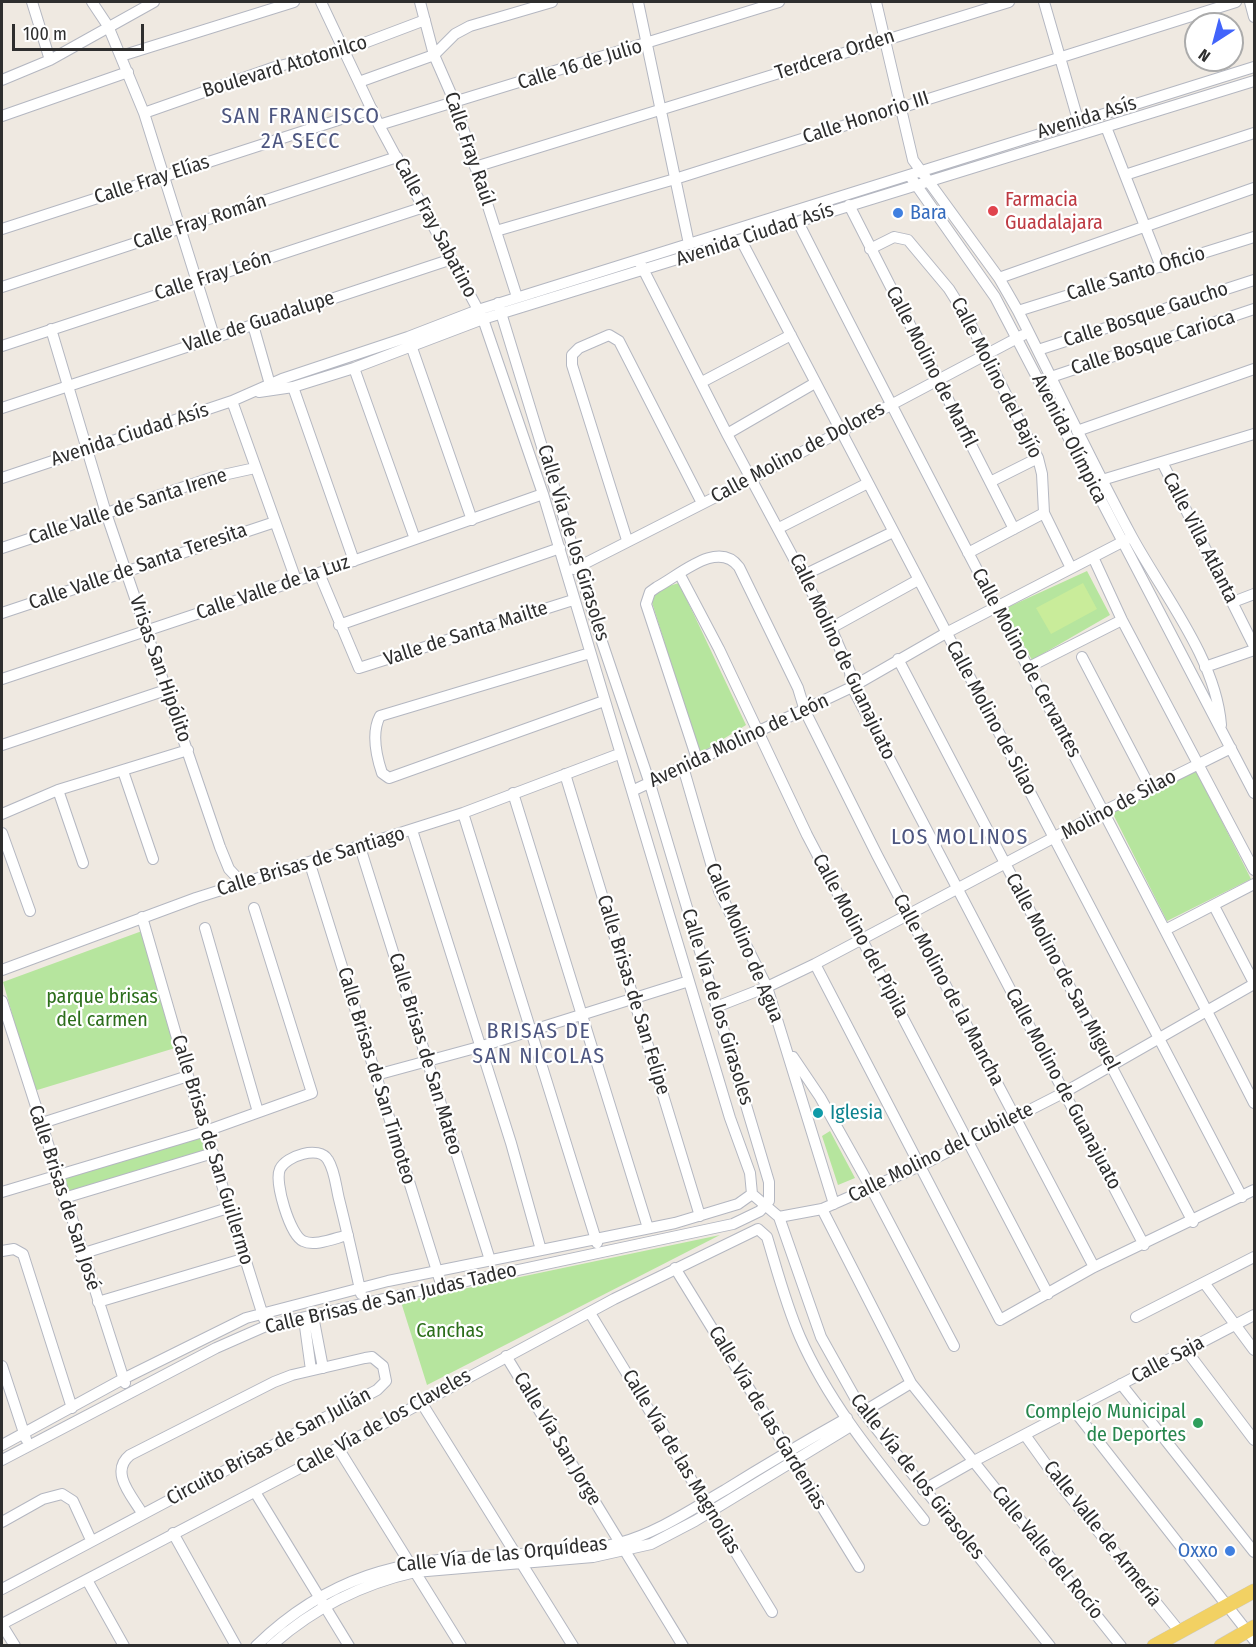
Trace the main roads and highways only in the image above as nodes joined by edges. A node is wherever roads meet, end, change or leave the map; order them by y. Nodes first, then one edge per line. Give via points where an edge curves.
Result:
1 (1254, 1591) edge
2 (1252, 1633) edge
3 (1154, 1646) edge
4 (1221, 1646) edge

1 - 3 main road
2 - 4 main road

